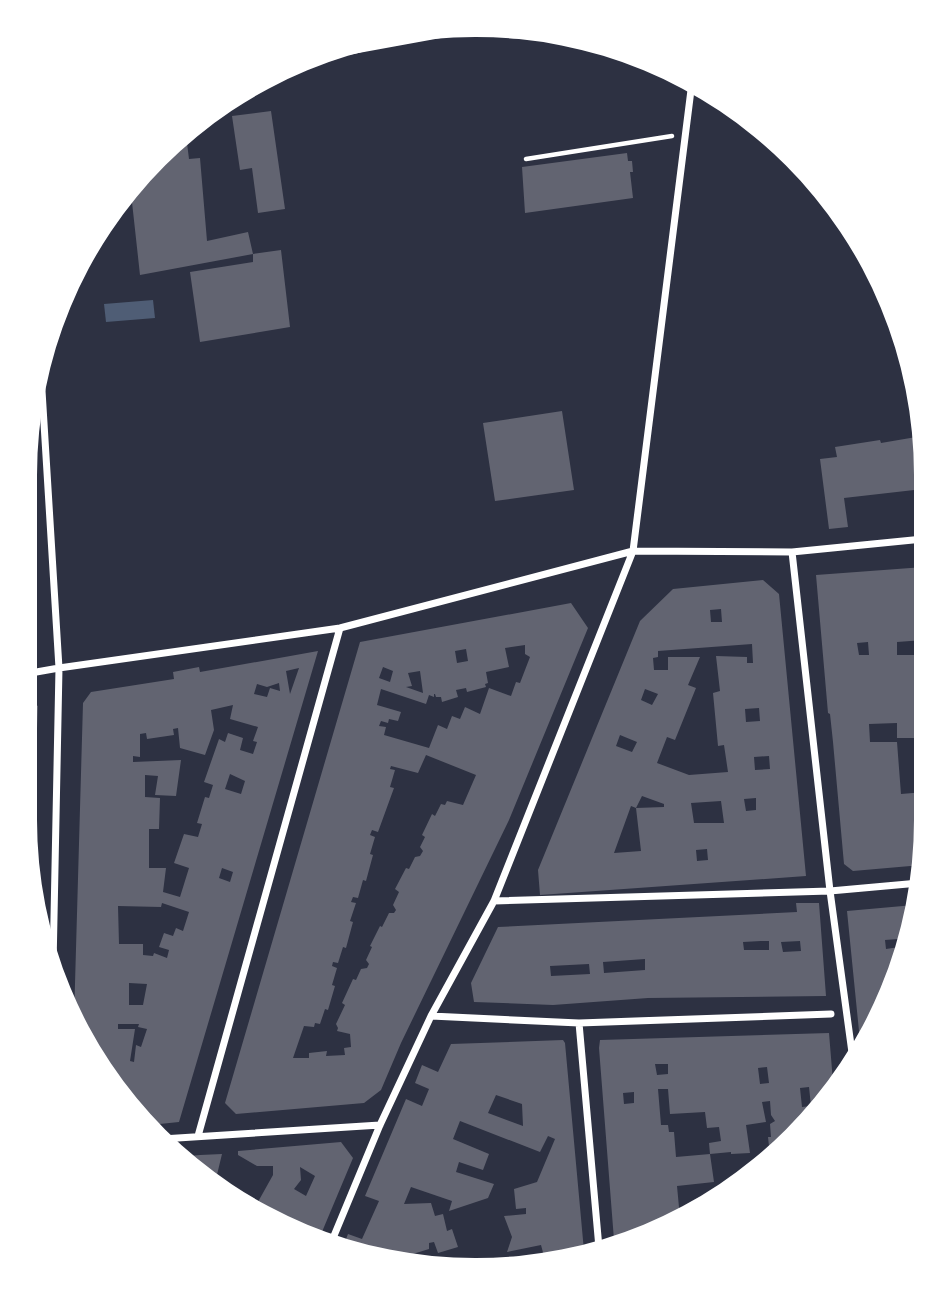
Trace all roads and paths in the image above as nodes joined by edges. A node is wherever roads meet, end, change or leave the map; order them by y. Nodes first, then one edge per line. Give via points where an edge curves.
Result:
1 (691, 94) edge
2 (686, 133) junction
3 (526, 159) dead end
4 (43, 405) edge
5 (914, 541) edge
6 (633, 551) junction
7 (792, 552) junction
8 (340, 628) junction
9 (59, 668) junction
10 (37, 672) edge
11 (909, 884) edge
12 (830, 891) junction
13 (494, 901) junction
14 (53, 936) edge
15 (831, 1014) dead end
16 (431, 1016) junction
17 (579, 1023) junction
18 (851, 1045) edge
19 (380, 1125) junction
20 (198, 1136) junction
21 (174, 1138) edge
22 (334, 1235) edge
23 (598, 1240) edge

1 - 2 street
2 - 3 path
2 - 6 street
4 - 9 street
5 - 7 street
6 - 7 street
6 - 8 street
6 - 13 street
7 - 12 street
8 - 9 street
8 - 20 street
9 - 10 street
9 - 14 street
11 - 12 street
12 - 13 street
12 - 18 street
13 - 16 street
15 - 17 street
16 - 17 street
16 - 19 street
17 - 23 street
19 - 20 street
19 - 22 street
20 - 21 street

